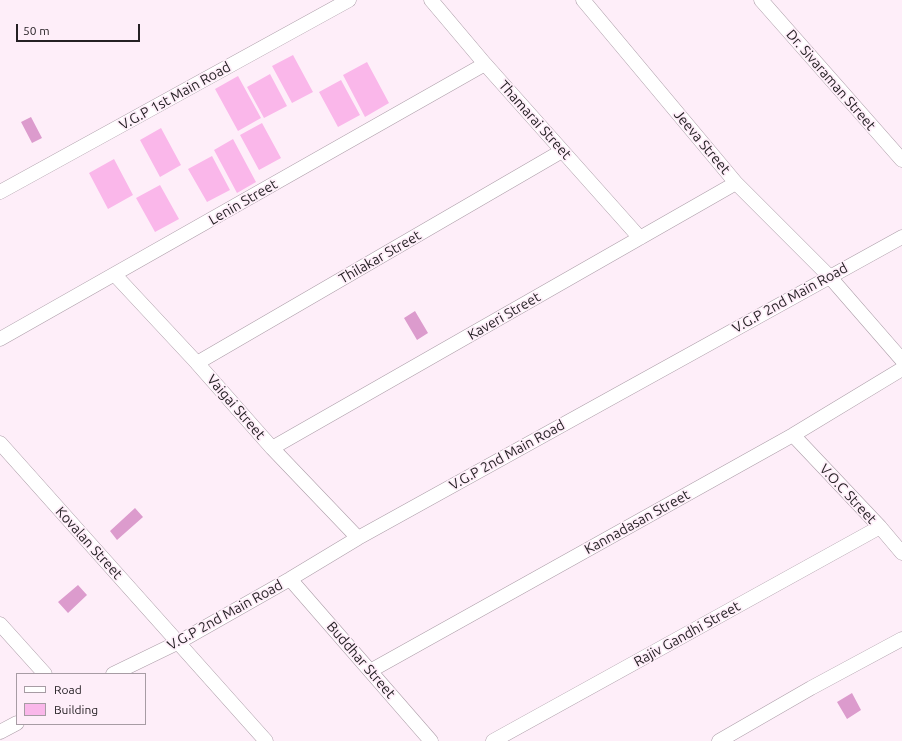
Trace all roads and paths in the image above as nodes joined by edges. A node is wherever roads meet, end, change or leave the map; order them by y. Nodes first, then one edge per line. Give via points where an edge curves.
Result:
1 (349, 0) edge
2 (431, 0) edge
3 (583, 0) edge
4 (761, 0) edge
5 (485, 64) junction
6 (562, 151) junction
7 (902, 160) edge
8 (736, 183) junction
9 (0, 192) edge
10 (902, 237) edge
11 (640, 238) junction
12 (115, 275) junction
13 (829, 276) junction
14 (0, 339) edge
15 (902, 360) edge
16 (197, 363) junction
17 (902, 369) edge
18 (792, 435) junction
19 (0, 443) edge
20 (272, 448) junction
21 (880, 527) junction
22 (358, 538) junction
23 (902, 553) edge
24 (290, 579) junction
25 (0, 624) edge
26 (902, 639) edge
27 (179, 642) junction
28 (370, 671) junction
29 (44, 673) edge
30 (115, 673) edge
31 (16, 724) edge
32 (0, 732) edge
33 (266, 741) edge
34 (431, 741) edge
35 (493, 741) edge
36 (718, 741) edge

1 - 9 street, V.G.P 1st Main Road
2 - 5 street, Thamarai Street
3 - 8 street, Jeeva Street
4 - 7 street, Dr. Sivaraman Street
5 - 6 street, Thamarai Street
5 - 12 street, Lenin Street
6 - 11 street, Thamarai Street
6 - 16 street, Thilakar Street
8 - 11 street, Kaveri Street
8 - 13 street, Jeeva Street
10 - 13 street, V.G.P 2nd Main Road
11 - 20 street, Kaveri Street
12 - 14 street, Lenin Street
12 - 16 street, Vaigai Street
13 - 15 street, Jeeva Street
13 - 22 street, V.G.P 2nd Main Road
16 - 20 street, Vaigai Street
17 - 18 street, Kannadasan Street
18 - 21 street, V.O.C Street
18 - 28 street, Kannadasan Street
19 - 27 street, Kovalan Street
20 - 22 street, Vaigai Street
21 - 23 street, V.O.C Street
21 - 35 street, Rajiv Gandhi Street
22 - 24 street, V.G.P 2nd Main Road
24 - 27 street, V.G.P 2nd Main Road
24 - 28 street, Buddhar Street
25 - 29 street
26 - 36 street
27 - 30 street, V.G.P 2nd Main Road
27 - 33 street, Kovalan Street
28 - 34 street, Buddhar Street
31 - 32 street

